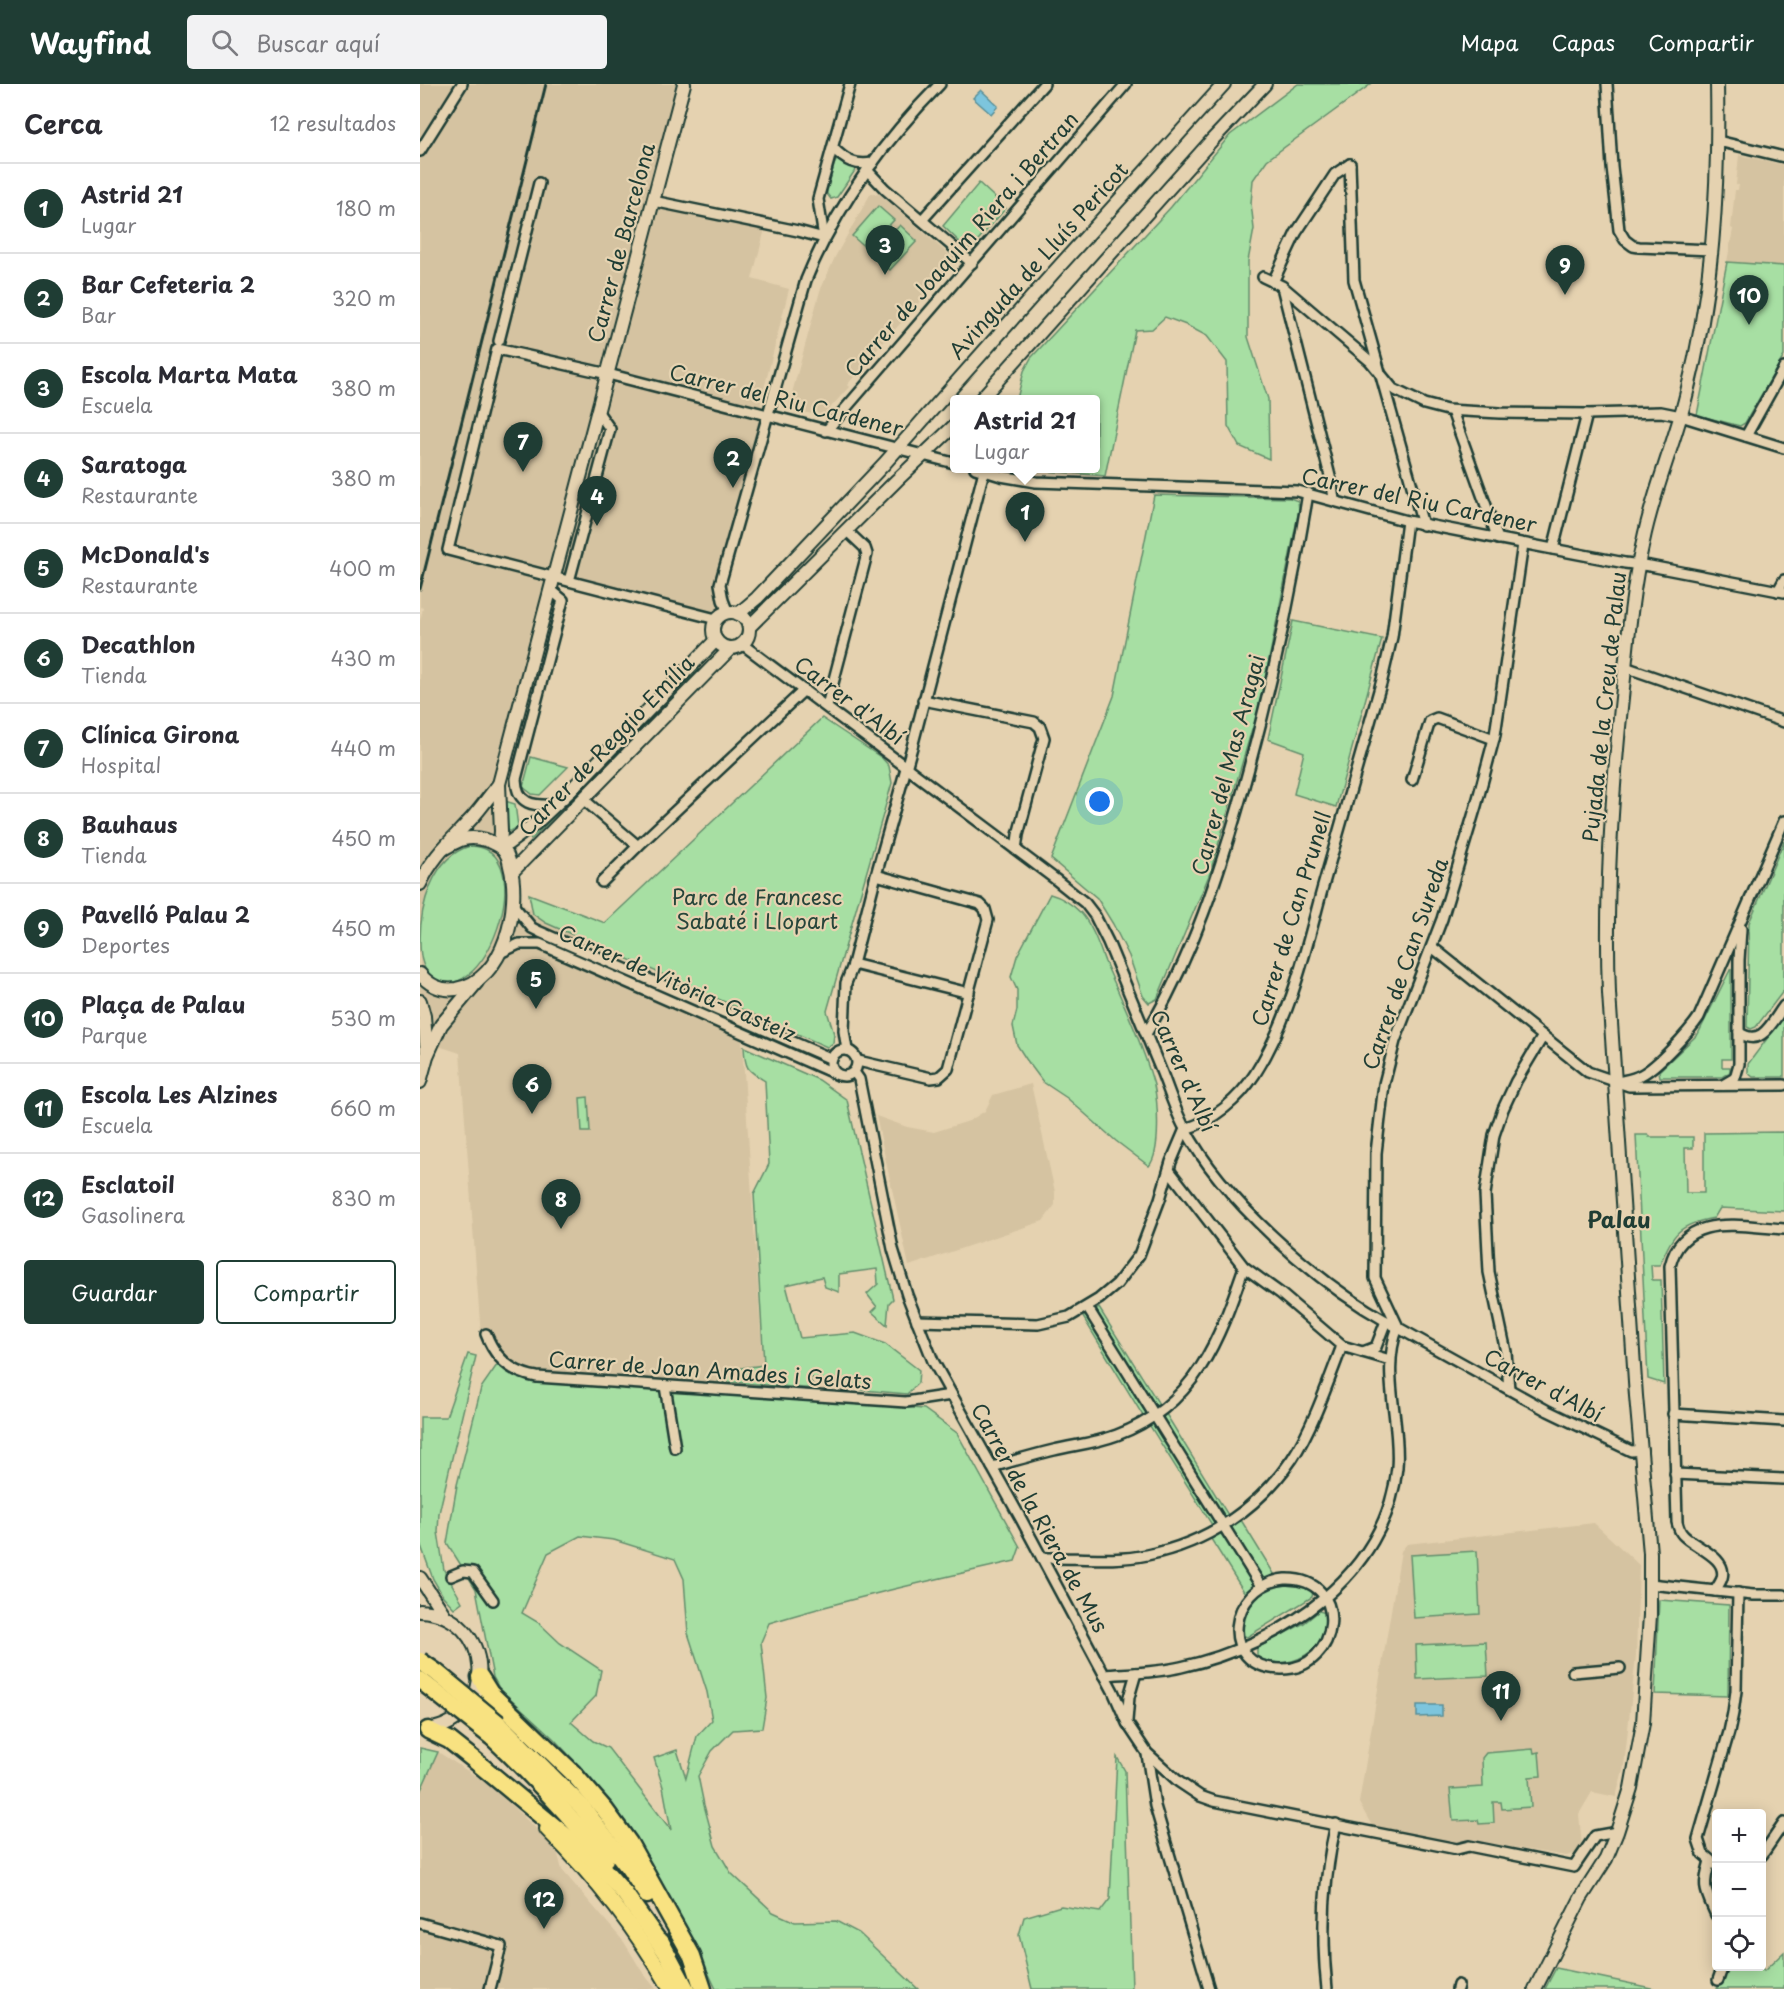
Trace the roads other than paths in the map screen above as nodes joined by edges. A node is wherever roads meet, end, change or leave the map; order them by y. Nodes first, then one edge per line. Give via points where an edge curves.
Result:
1 (462, 84) edge
2 (684, 84) edge
3 (850, 84) edge
4 (940, 84) edge
5 (1044, 84) edge
6 (1126, 84) edge
7 (1224, 84) edge
8 (1607, 84) edge
9 (1717, 84) edge
10 (1261, 85) edge
11 (1718, 141) junction
12 (833, 148) junction
13 (420, 151) edge
14 (1784, 157) edge
15 (870, 167) junction
16 (538, 183) dead end
17 (653, 201) junction
18 (922, 220) junction
19 (824, 238) junction
20 (1712, 250) junction
21 (972, 263) junction
22 (1263, 277) dead end
23 (1278, 284) junction
24 (498, 345) junction
25 (1784, 368) edge
26 (608, 374) junction
27 (1381, 376) junction
28 (984, 395) edge
29 (1452, 411) junction
30 (598, 412) junction
31 (1587, 414) junction
32 (767, 416) junction
33 (1681, 416) junction
34 (950, 430) edge
35 (826, 431) junction
36 (1746, 436) junction
37 (898, 448) junction
38 (1784, 448) edge
39 (925, 455) junction
40 (950, 462) edge
41 (978, 473) edge
42 (993, 473) edge
43 (1308, 493) junction
44 (1334, 500) junction
45 (1407, 521) junction
46 (1423, 525) junction
47 (851, 535) junction
48 (1498, 539) junction
49 (1523, 543) junction
50 (1553, 549) junction
51 (1638, 564) junction
52 (1784, 580) edge
53 (569, 581) junction
54 (552, 583) junction
55 (1781, 592) edge
56 (733, 614) junction
57 (716, 619) junction
58 (749, 627) junction
59 (716, 640) junction
60 (736, 646) junction
61 (1625, 667) junction
62 (804, 690) junction
63 (923, 700) junction
64 (827, 706) junction
65 (1784, 722) edge
66 (1494, 739) junction
67 (519, 766) junction
68 (906, 766) junction
69 (1412, 780) dead end
70 (499, 782) junction
71 (583, 799) junction
72 (555, 805) junction
73 (1784, 821) edge
74 (504, 845) junction
75 (638, 846) junction
76 (443, 849) junction
77 (1016, 849) junction
78 (512, 872) junction
79 (876, 875) junction
80 (602, 882) dead end
81 (420, 884) edge
82 (514, 906) junction
83 (1742, 921) junction
84 (1432, 947) junction
85 (500, 953) junction
86 (1726, 958) junction
87 (853, 964) junction
88 (1739, 967) junction
89 (420, 974) edge
90 (479, 979) junction
91 (969, 993) junction
92 (420, 1001) edge
93 (1784, 1006) edge
94 (1739, 1032) junction
95 (1146, 1034) junction
96 (1543, 1036) junction
97 (847, 1050) junction
98 (427, 1056) junction
99 (832, 1059) junction
100 (858, 1061) junction
101 (1738, 1064) junction
102 (854, 1072) junction
103 (838, 1075) junction
104 (420, 1082) edge
105 (1616, 1083) junction
106 (1784, 1085) edge
107 (1721, 1086) junction
108 (1761, 1086) junction
109 (1185, 1129) junction
110 (1169, 1170) junction
111 (1784, 1229) edge
112 (1244, 1267) junction
113 (1087, 1307) junction
114 (917, 1321) junction
115 (1386, 1322) junction
116 (1398, 1328) junction
117 (486, 1334) dead end
118 (1342, 1346) junction
119 (1363, 1352) junction
120 (1390, 1360) junction
121 (665, 1386) junction
122 (1509, 1389) junction
123 (951, 1395) junction
124 (1673, 1414) junction
125 (1155, 1416) junction
126 (1784, 1421) edge
127 (675, 1449) dead end
128 (1641, 1450) junction
129 (992, 1467) junction
130 (1675, 1474) junction
131 (1784, 1479) edge
132 (1224, 1526) junction
133 (1042, 1558) junction
134 (451, 1576) dead end
135 (420, 1578) edge
136 (1650, 1584) junction
137 (1261, 1586) junction
138 (1715, 1591) junction
139 (1738, 1593) junction
140 (1784, 1595) edge
141 (1325, 1596) junction
142 (493, 1600) dead end
143 (420, 1611) edge
144 (445, 1616) junction
145 (1240, 1649) junction
146 (420, 1661) edge
147 (1620, 1668) dead end
148 (1573, 1672) dead end
149 (1136, 1673) junction
150 (1104, 1675) junction
151 (480, 1677) junction
152 (420, 1680) edge
153 (1127, 1723) junction
154 (424, 1730) edge
155 (496, 1731) junction
156 (1147, 1753) junction
157 (523, 1799) junction
158 (1784, 1823) edge
159 (1336, 1824) junction
160 (1617, 1832) junction
161 (1766, 1848) edge
162 (1712, 1862) edge
163 (1712, 1865) edge
164 (1712, 1906) edge
165 (420, 1923) edge
166 (666, 1952) junction
167 (1721, 1971) edge
168 (1718, 1980) dead end
169 (490, 1989) edge
170 (671, 1989) edge
171 (686, 1989) edge
172 (703, 1989) edge
173 (1209, 1989) edge
174 (1328, 1989) edge
175 (1535, 1989) edge

1 - 13 street
2 - 17 street, Carrer de Barcelona
3 - 12 street
4 - 15 street
5 - 18 street
6 - 21 street, Carrer de Joaquim Riera i Bertran
7 - 37 street, Avinguda de Lluís Pericot
8 - 20 street via 1622,236 1639,247
9 - 11 street, Pujada de la Creu de Palau
10 - 28 street
11 - 14 street
11 - 20 street, Pujada de la Creu de Palau
12 - 15 street via 850,162
12 - 19 street via 818,199
15 - 18 street via 885,189
15 - 19 street
16 - 24 street
17 - 19 street
17 - 26 street, Carrer de Barcelona
18 - 21 street
19 - 32 street via 798,305
20 - 33 street, Pujada de la Creu de Palau via 1698,347
21 - 35 street, Carrer de Joaquim Riera i Bertran
22 - 23 street
23 - 27 street via 1370,361
23 - 27 street via 1301,225 1335,174 1350,164 1354,280
23 - 44 street
24 - 26 street, Carrer del Riu Cardener
24 - 54 street via 448,550
25 - 36 street
26 - 30 street, Carrer de Barcelona
26 - 32 street, Carrer del Riu Cardener
27 - 29 street via 1409,398
27 - 46 street
29 - 31 street
29 - 48 street
30 - 53 street via 610,429
30 - 54 street, Carrer de Barcelona
31 - 33 street via 1661,412
31 - 50 street
32 - 35 street, Carrer del Riu Cardener
32 - 56 street via 720,584 723,600
33 - 36 street
33 - 51 street, Pujada de la Creu de Palau
34 - 39 street
35 - 37 street, Carrer del Riu Cardener
36 - 38 street
37 - 39 street, Carrer del Riu Cardener
37 - 56 street, Avinguda de Lluís Pericot via 757,598
39 - 40 street, Carrer del Riu Cardener
39 - 47 street via 897,480
41 - 63 street
42 - 43 street, Carrer del Riu Cardener via 1036,482
43 - 44 street, Carrer del Riu Cardener
43 - 95 street, Carrer del Mas Aragai via 1275,670 1217,880 1177,975
44 - 45 street, Carrer del Riu Cardener
45 - 46 street, Carrer del Riu Cardener
45 - 109 street, Carrer de Can Prunell via 1388,655 1288,1005 1272,1045 1244,1089 1202,1124
46 - 48 street, Carrer del Riu Cardener
47 - 58 street
47 - 64 street via 867,554
48 - 49 street, Carrer del Riu Cardener
49 - 50 street, Carrer del Riu Cardener
49 - 66 street, Carrer de Can Sureda
50 - 51 street, Carrer del Riu Cardener
51 - 55 street, Carrer del Riu Cardener
51 - 61 street, Pujada de la Creu de Palau
52 - 55 street
53 - 54 street
53 - 57 street
54 - 67 street via 562,600
54 - 70 street, Carrer de Barcelona
56 - 57 street
56 - 58 street via 745,619
57 - 59 street
58 - 60 street via 748,637
59 - 60 street via 724,646
59 - 72 street, Carrer de Reggio Emília
60 - 62 street, Carrer d'Albí
60 - 71 street, Carrer de Reggio Emília
61 - 65 street
61 - 105 street, Pujada de la Creu de Palau via 1612,793 1609,872 1608,959
62 - 64 street, Carrer d'Albí
62 - 75 street
63 - 68 street
63 - 77 street via 1034,722 1040,727 1044,738
64 - 68 street, Carrer d'Albí
66 - 69 street via 1437,718 1430,722
66 - 84 street, Carrer de Can Sureda
67 - 70 street, Carrer de Barcelona
67 - 72 street via 516,785 523,799 538,805
68 - 77 street, Carrer d'Albí
68 - 79 street
70 - 74 street, Carrer de Barcelona
70 - 76 street, Carrer de Barcelona via 474,817
71 - 75 street
71 - 78 street, Carrer de Reggio Emília
72 - 74 street, Carrer de Reggio Emília
73 - 83 street
74 - 76 street via 468,838
74 - 78 street
75 - 80 street
76 - 81 street, Carrer de Barcelona
77 - 95 street, Carrer d'Albí via 1085,903 1095,916
78 - 82 street
79 - 87 street
79 - 91 street via 980,904 985,909 988,920
82 - 85 street
82 - 99 street, Carrer de Vitòria-Gasteiz via 540,932
83 - 86 street
83 - 88 street
84 - 96 street
84 - 116 street, Carrer de Can Sureda via 1395,1041 1377,1133 1375,1278
85 - 90 street
85 - 103 street, Carrer de Vitòria-Gasteiz via 519,945 540,944
86 - 88 street
86 - 105 street via 1699,1017 1683,1037 1641,1076
87 - 91 street
87 - 97 street via 846,983
88 - 94 street
89 - 90 street via 436,987 448,989 466,987
90 - 98 street via 441,1025
91 - 100 street via 948,1069 939,1077
92 - 98 street
93 - 94 street via 1761,1035 1753,1039
94 - 101 street
95 - 109 street, Carrer d'Albí
96 - 105 street via 1588,1072
96 - 122 street via 1503,1109 1494,1135 1485,1194 1489,1272 1506,1352
97 - 99 street via 836,1053
97 - 100 street
98 - 104 street
99 - 103 street via 832,1068
100 - 102 street
101 - 107 street via 1735,1078
101 - 108 street via 1747,1080
102 - 103 street
102 - 114 street, Carrer de la Riera de Mus via 859,1078 893,1249
105 - 107 street
105 - 128 street, Pujada de la Creu de Palau
106 - 108 street
107 - 108 street
109 - 110 street
109 - 115 street, Carrer d'Albí via 1246,1210 1302,1262
110 - 112 street
110 - 113 street via 1139,1255 1117,1284
111 - 124 street via 1709,1227 1692,1233 1676,1249 1669,1275
112 - 118 street
112 - 125 street via 1209,1356 1181,1393
113 - 114 street via 1069,1317 1038,1324
113 - 125 street
114 - 123 street, Carrer de la Riera de Mus
115 - 116 street, Carrer d'Albí
115 - 119 street via 1376,1347
116 - 120 street
116 - 122 street, Carrer d'Albí
117 - 121 street, Carrer de Joan Amades i Gelats via 501,1360 526,1375
118 - 119 street
118 - 132 street via 1293,1458 1256,1501
119 - 120 street
120 - 141 street via 1398,1465 1391,1503 1366,1554
121 - 123 street, Carrer de Joan Amades i Gelats via 906,1402
121 - 127 street
122 - 128 street, Carrer d'Albí via 1631,1451
123 - 129 street, Carrer de la Riera de Mus
124 - 126 street
124 - 130 street
125 - 129 street via 1116,1436
125 - 132 street
128 - 136 street, Pujada de la Creu de Palau
129 - 133 street, Carrer de la Riera de Mus
130 - 131 street
130 - 138 street via 1680,1532 1722,1567 1723,1578
132 - 133 street via 1147,1556
132 - 137 street
133 - 150 street, Carrer de la Riera de Mus
134 - 142 street via 474,1572
135 - 144 street
136 - 138 street
136 - 160 street, Pujada de la Creu de Palau via 1643,1723 1631,1788
137 - 141 street via 1276,1580 1298,1580
137 - 145 street via 1247,1599 1239,1615
138 - 139 street
139 - 140 street
139 - 162 street via 1733,1713 1699,1831 1700,1846
141 - 145 street via 1292,1621
141 - 145 street via 1331,1614 1329,1633 1321,1649 1308,1661 1288,1669 1270,1668 1254,1662
143 - 144 street
144 - 151 street via 473,1642
145 - 149 street via 1178,1668
146 - 155 highway, bridge
147 - 148 street
149 - 150 street
149 - 153 street
150 - 153 street, Carrer de la Riera de Mus
151 - 154 street via 475,1696 463,1712 446,1725
151 - 172 highway via 490,1693 572,1772 629,1843 692,1956
152 - 155 highway, bridge
153 - 156 street, Carrer de la Riera de Mus
154 - 157 highway via 449,1740
155 - 166 highway via 619,1876
155 - 172 highway via 542,1765 589,1816 629,1868
156 - 159 street, Carrer de la Riera de Mus via 1179,1782 1214,1802
156 - 173 street via 1155,1806
157 - 166 highway via 598,1863
157 - 170 main road via 622,1914
158 - 161 street
159 - 160 street, Carrer de la Riera de Mus via 1457,1849 1469,1846 1574,1867 1595,1836
159 - 174 street via 1324,1899
160 - 175 street, Pujada de la Creu de Palau
163 - 164 street via 1704,1882
165 - 169 street via 501,1946
166 - 171 highway
167 - 168 street

